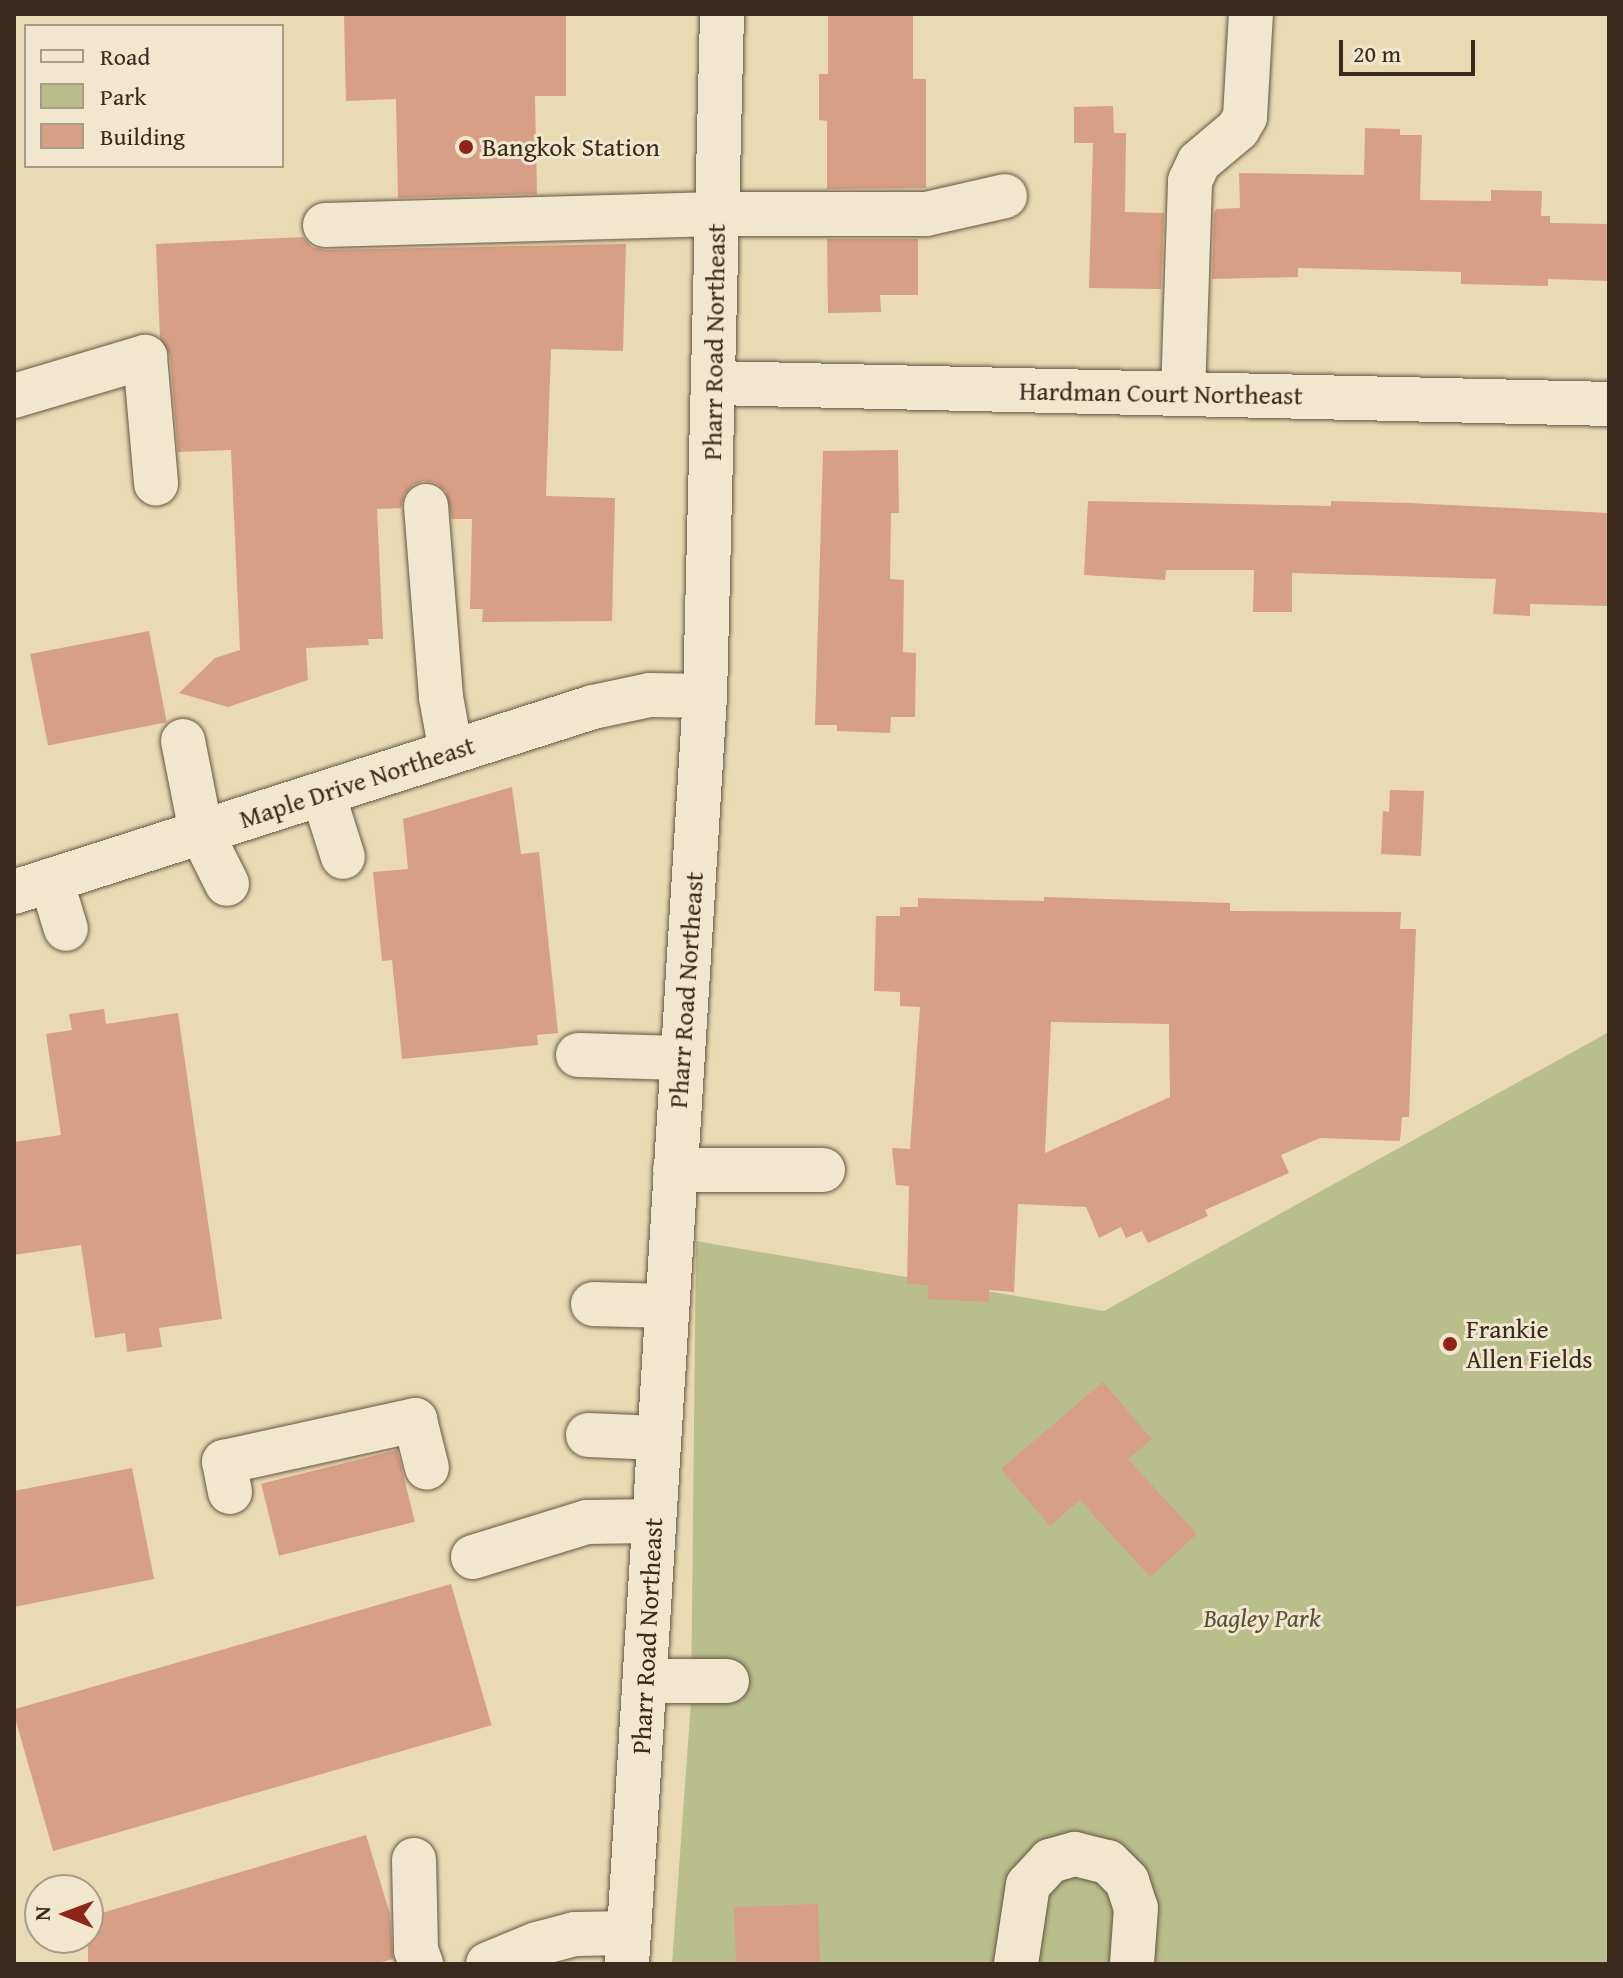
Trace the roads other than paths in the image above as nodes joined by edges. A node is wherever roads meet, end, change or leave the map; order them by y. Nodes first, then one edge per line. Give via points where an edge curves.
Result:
1 (722, 14) edge
2 (1251, 14) edge
3 (1005, 196) dead end
4 (717, 214) junction
5 (325, 225) dead end
6 (714, 383) junction
7 (1183, 394) junction
8 (14, 396) edge
9 (1609, 404) edge
10 (156, 484) dead end
11 (426, 506) dead end
12 (705, 696) junction
13 (183, 741) dead end
14 (451, 752) junction
15 (323, 794) junction
16 (201, 832) junction
17 (343, 857) dead end
18 (227, 884) dead end
19 (32, 886) edge
20 (66, 929) dead end
21 (578, 1055) dead end
22 (681, 1058) junction
23 (675, 1170) junction
24 (823, 1170) dead end
25 (593, 1304) dead end
26 (667, 1306) junction
27 (588, 1435) dead end
28 (658, 1438) junction
29 (427, 1468) dead end
30 (230, 1492) dead end
31 (654, 1521) junction
32 (473, 1557) dead end
33 (645, 1681) junction
34 (727, 1681) dead end
35 (414, 1860) dead end
36 (628, 1949) edge
37 (421, 1964) edge
38 (488, 1964) edge
39 (1016, 1964) edge
40 (1132, 1964) edge

1 - 4 street, Pharr Road Northeast
2 - 7 street via 1245,117 1199,162 1190,181
3 - 4 street via 926,214
4 - 5 street
4 - 6 street, Pharr Road Northeast
6 - 7 street, Hardman Court Northeast
6 - 12 street, Pharr Road Northeast
7 - 9 street, Hardman Court Northeast
8 - 10 street via 145,357
11 - 14 street via 441,697
12 - 14 street, Maple Drive Northeast via 650,695 593,707
12 - 22 street, Pharr Road Northeast
13 - 16 street
14 - 15 street, Maple Drive Northeast
15 - 16 street, Maple Drive Northeast
15 - 17 street
16 - 18 street
16 - 19 street, Maple Drive Northeast
19 - 20 street
21 - 22 street
22 - 23 street, Pharr Road Northeast
23 - 24 street
23 - 26 street, Pharr Road Northeast
25 - 26 street
26 - 28 street, Pharr Road Northeast
27 - 28 street
28 - 31 street, Pharr Road Northeast
29 - 30 street via 415,1420 224,1462
31 - 32 street via 587,1522
31 - 33 street, Pharr Road Northeast
33 - 34 street
33 - 36 street, Pharr Road Northeast
35 - 37 street via 416,1950
36 - 38 street via 575,1934
39 - 40 street via 1028,1885 1050,1861 1075,1854 1108,1862 1127,1881 1136,1908

